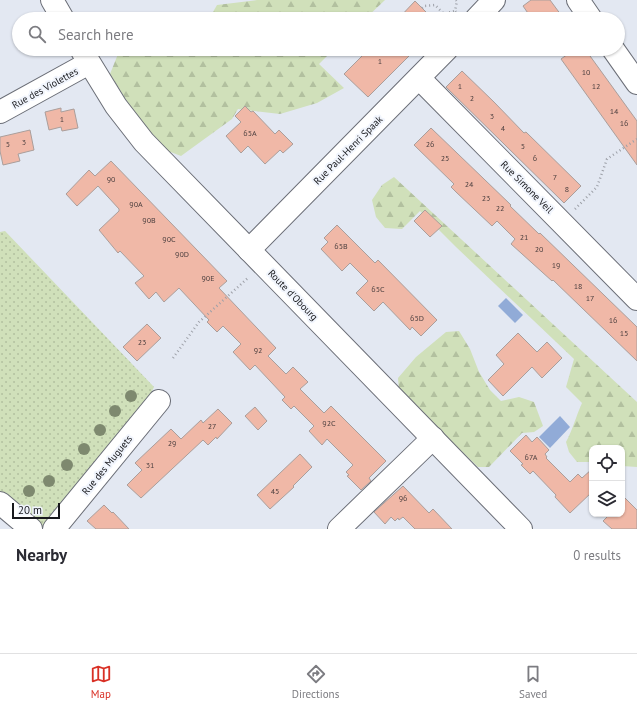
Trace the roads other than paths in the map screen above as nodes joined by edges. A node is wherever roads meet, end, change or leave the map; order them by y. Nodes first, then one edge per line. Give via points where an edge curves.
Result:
1 (52, 0) edge
2 (494, 0) edge
3 (578, 0) edge
4 (59, 12) edge
5 (483, 12) edge
6 (586, 12) edge
7 (85, 56) edge
8 (440, 56) edge
9 (618, 56) edge
10 (419, 78) junction
11 (637, 83) edge
12 (0, 112) edge
13 (256, 257) junction
14 (636, 296) edge
15 (159, 401) dead end
16 (433, 438) junction
17 (0, 503) edge
18 (31, 529) edge
19 (54, 529) edge
20 (339, 529) edge
21 (521, 529) edge

1 - 4 street
2 - 5 street
3 - 6 street
7 - 12 street, Rue des Violettes
7 - 13 street, Route d'Obourg via 116,106 144,142
8 - 10 street, Rue Paul-Henri Spaak
9 - 11 street
10 - 13 street, Rue Paul-Henri Spaak
10 - 14 street, Rue Simone Veil
13 - 16 street, Route d'Obourg
15 - 19 street, Rue des Muguets
16 - 20 street
16 - 21 street, Route d'Obourg
17 - 18 street

